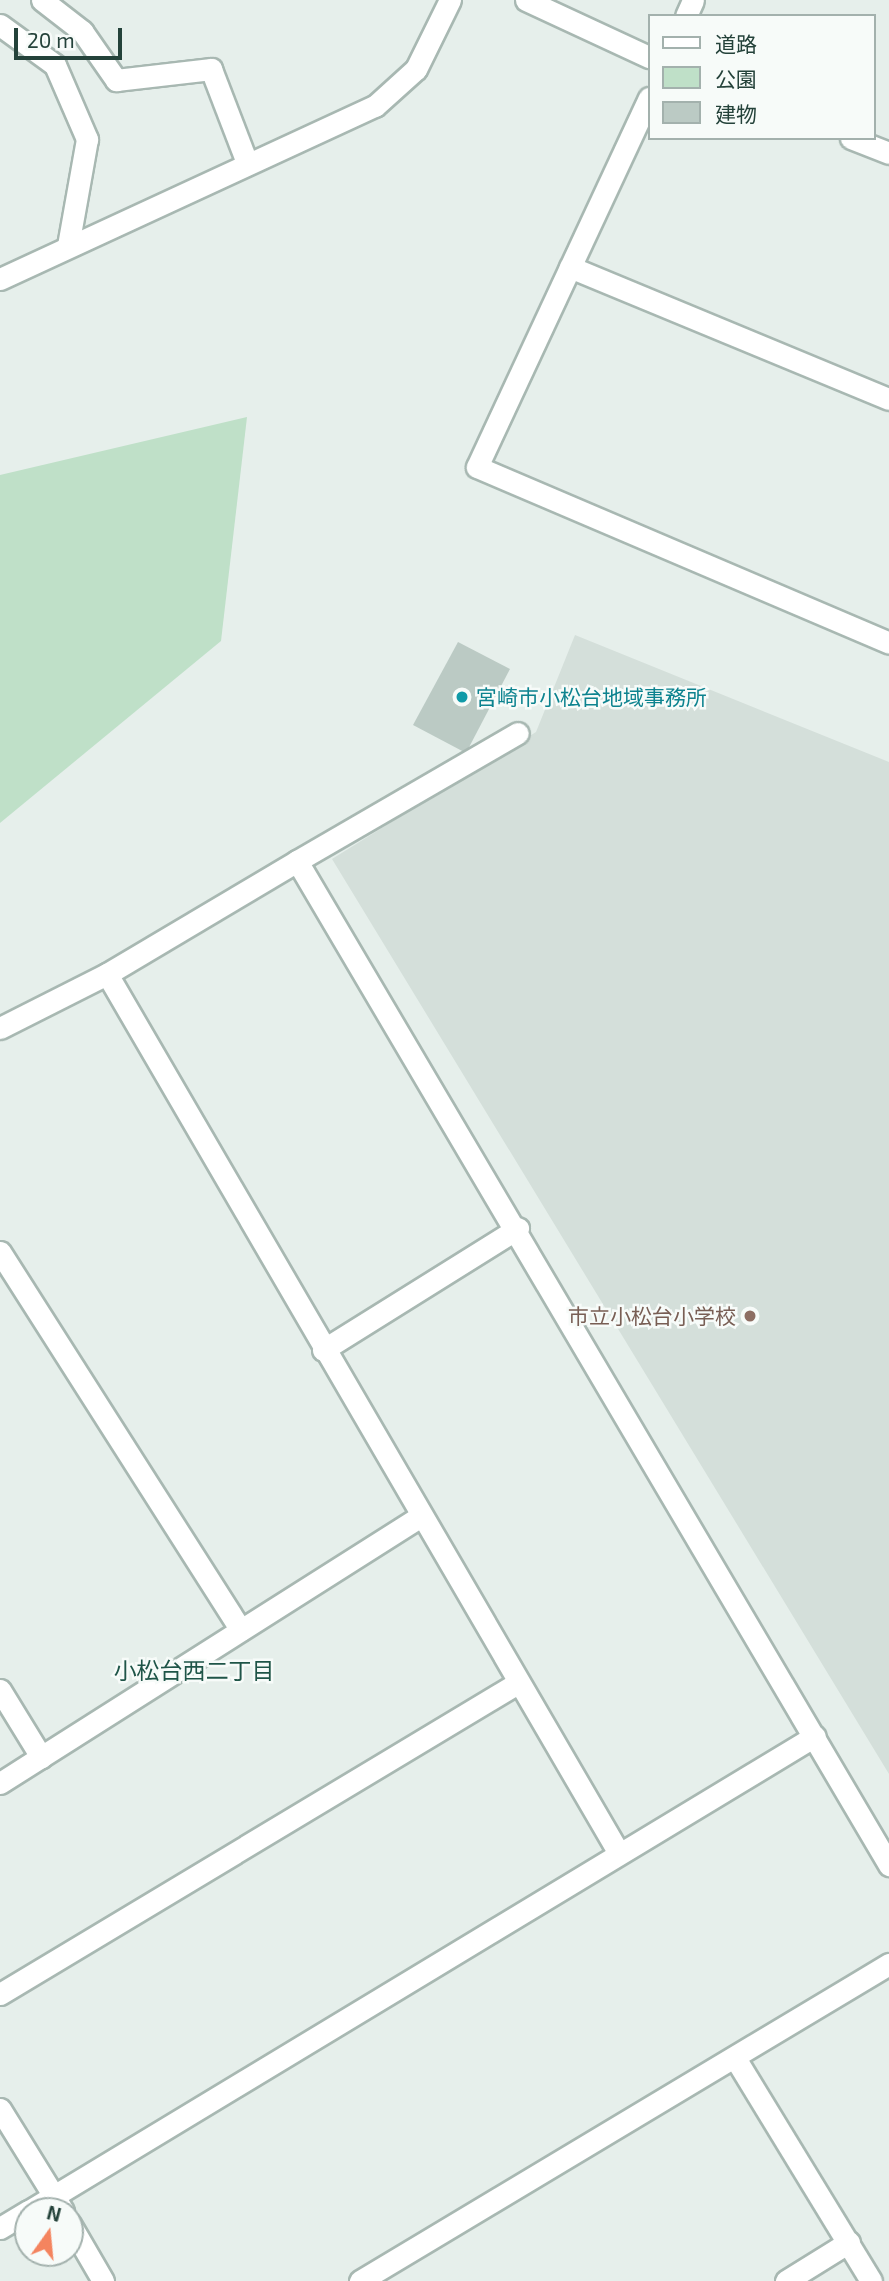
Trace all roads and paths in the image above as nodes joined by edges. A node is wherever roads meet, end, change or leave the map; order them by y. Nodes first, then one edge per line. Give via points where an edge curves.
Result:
1 (42, 0) edge
2 (450, 0) edge
3 (526, 0) edge
4 (0, 25) edge
5 (648, 57) edge
6 (648, 100) edge
7 (856, 140) edge
8 (889, 153) edge
9 (246, 160) junction
10 (68, 246) junction
11 (570, 267) junction
12 (0, 279) edge
13 (889, 398) edge
14 (889, 643) edge
15 (518, 733) dead end
16 (297, 861) junction
17 (107, 974) junction
18 (0, 1028) edge
19 (518, 1228) junction
20 (0, 1252) edge
21 (323, 1350) junction
22 (418, 1518) junction
23 (241, 1630) junction
24 (516, 1684) junction
25 (0, 1690) edge
26 (815, 1736) junction
27 (41, 1757) junction
28 (0, 1783) edge
29 (617, 1850) junction
30 (889, 1865) edge
31 (889, 1964) edge
32 (0, 1994) edge
33 (735, 2058) junction
34 (0, 2109) edge
35 (54, 2197) edge
36 (69, 2197) edge
37 (849, 2242) junction
38 (84, 2248) edge
39 (103, 2281) edge
40 (360, 2281) edge
41 (786, 2281) edge
42 (872, 2281) edge

1 - 9 street via 82,30 116,80 211,69
2 - 9 street via 416,69 375,106 333,131
3 - 5 street
4 - 10 street via 55,65 87,139
6 - 11 street
7 - 8 street
9 - 10 street
10 - 12 street
11 - 13 street
11 - 14 street via 477,467
15 - 16 street
16 - 17 street
16 - 19 street
17 - 18 street
17 - 21 street
19 - 21 street
19 - 26 street
20 - 23 street
21 - 22 street
22 - 23 street
22 - 24 street
23 - 27 street
24 - 29 street
24 - 32 street
25 - 27 street
26 - 29 street
26 - 30 street
27 - 28 street
29 - 36 street
31 - 33 street
33 - 37 street
33 - 40 street
34 - 35 street
37 - 41 street
37 - 42 street
38 - 39 street

